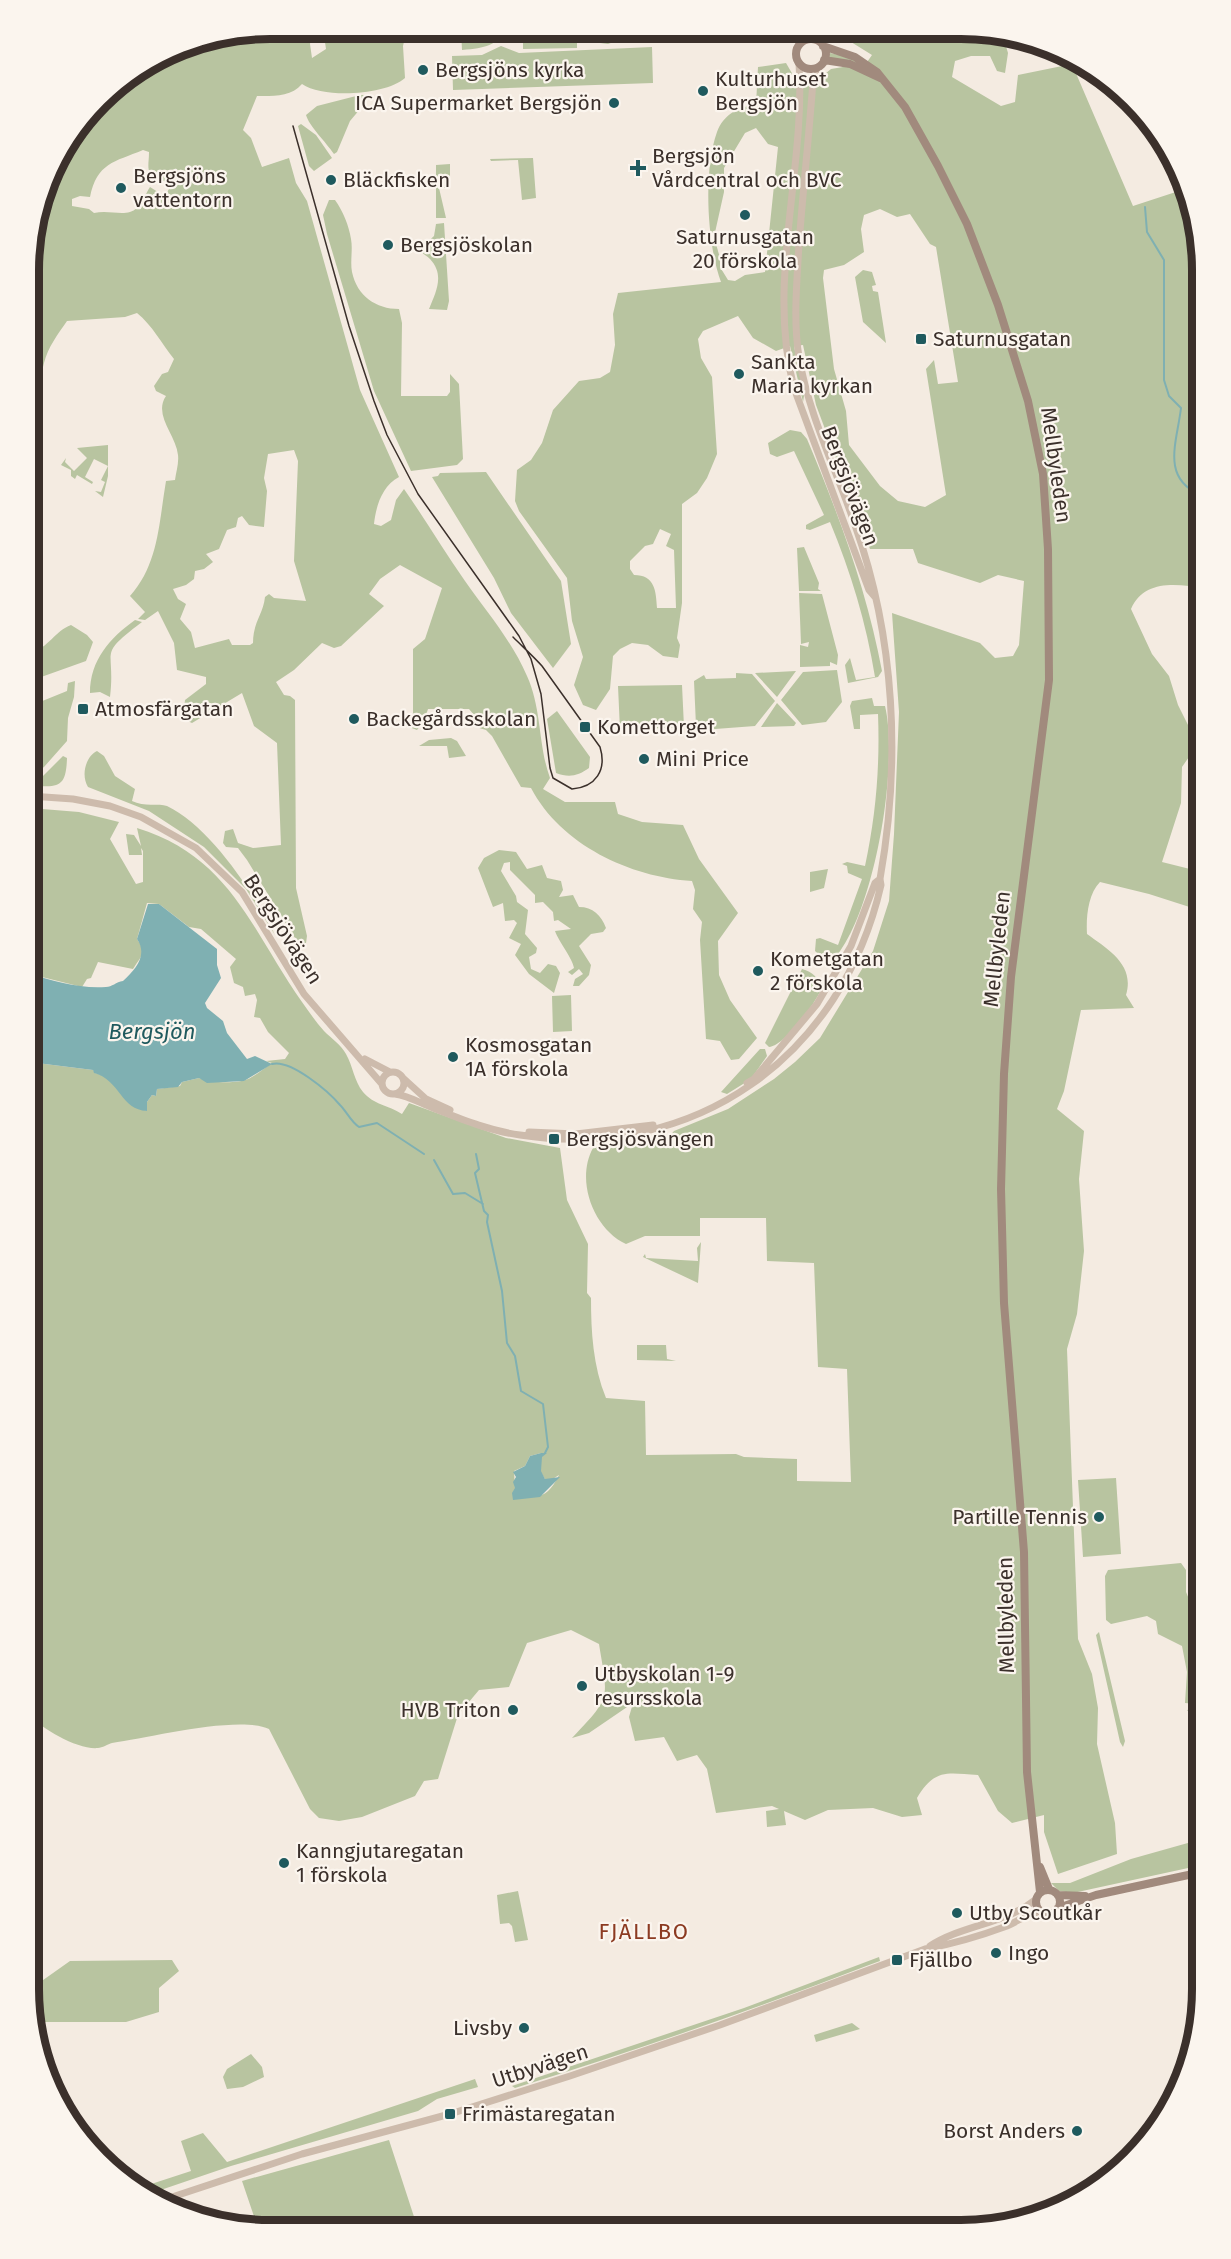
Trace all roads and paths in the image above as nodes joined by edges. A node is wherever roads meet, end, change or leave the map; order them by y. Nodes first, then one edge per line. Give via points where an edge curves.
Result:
1 (803, 39) edge
2 (813, 39) edge
3 (820, 39) edge
4 (822, 44) junction
5 (799, 63) junction
6 (821, 63) junction
7 (880, 78) junction
8 (875, 597) junction
9 (39, 797) edge
10 (880, 879) junction
11 (360, 1056) junction
12 (390, 1072) junction
13 (403, 1078) junction
14 (381, 1083) junction
15 (395, 1094) junction
16 (1037, 1860) junction
17 (1192, 1874) edge
18 (1049, 1889) junction
19 (1040, 1892) junction
20 (1058, 1895) junction
21 (1096, 1895) junction
22 (1035, 1900) junction
23 (1058, 1908) junction
24 (1041, 1912) junction
25 (925, 1949) junction
26 (171, 2197) edge

1 - 5 main road, Bergsjövägen via 796,52
2 - 4 main road, Bergsjövägen
3 - 4 main road, Bergsjövägen
4 - 6 main road, Bergsjövägen
4 - 7 main road, Mellbyleden via 867,64
5 - 6 main road via 809,68
5 - 8 street, Bergsjövägen via 785,272 788,358 794,388 869,590
6 - 7 main road, Mellbyleden via 850,64
6 - 8 street, Bergsjövägen via 813,81 800,239 797,339 804,386 856,525
7 - 16 main road, Mellbyleden via 897,95 915,124 961,212 986,271 1029,401 1046,499 1049,680 1012,967 1001,1189 1004,1303 1024,1552 1027,1765
8 - 10 street, Bergsjövägen via 888,668 891,712 891,793
9 - 11 street, Bergsjövägen via 110,806 141,817 196,848 242,892 304,994 335,1033
10 - 13 street, Bergsjövägen via 844,961 808,1017 754,1079 706,1107 642,1127 576,1134 536,1133 496,1127 436,1104
10 - 15 street, Bergsjövägen via 879,897 866,938 824,1013 768,1074 712,1108 650,1130 563,1140 492,1130
11 - 12 street, Bergsjövägen
11 - 14 street, Bergsjövägen
12 - 13 street, Bergsjövägen
12 - 14 street
13 - 15 street via 402,1089
14 - 15 street, Bergsjövägen via 387,1092
16 - 18 main road, Mellbyleden
16 - 19 main road, Mellbyleden
17 - 21 main road, Utbyvägen
18 - 19 main road
18 - 20 main road
19 - 22 main road, Utbyvägen
20 - 21 main road, Utbyvägen
20 - 23 main road
21 - 23 main road, Utbyvägen
22 - 24 main road
22 - 25 street, Utbyvägen via 1017,1913 972,1927
23 - 24 main road, Utbyvägen via 1051,1914
24 - 25 street, Utbyvägen via 957,1942
25 - 26 street, Utbyvägen via 570,2076 302,2154

